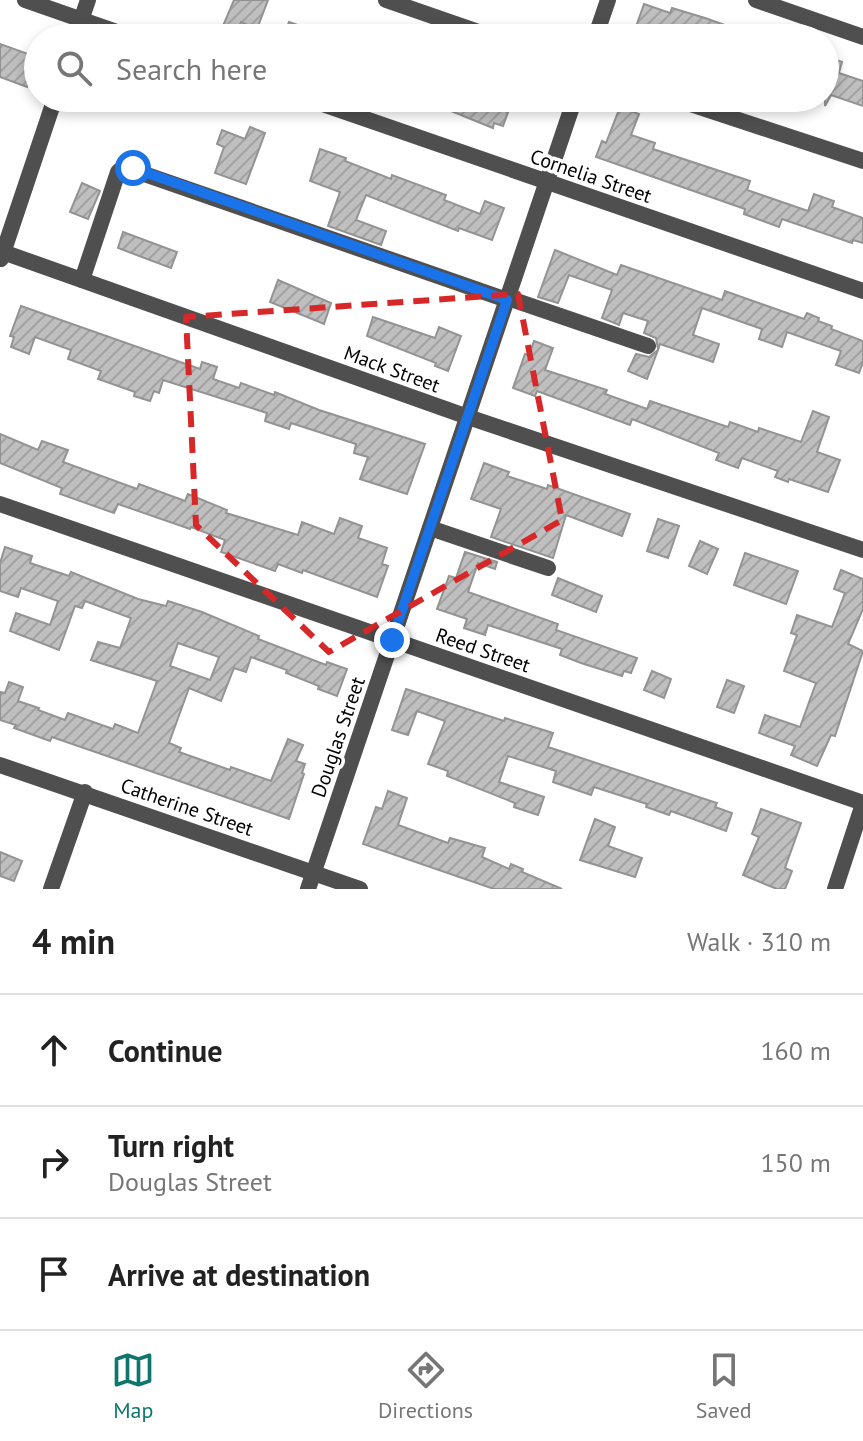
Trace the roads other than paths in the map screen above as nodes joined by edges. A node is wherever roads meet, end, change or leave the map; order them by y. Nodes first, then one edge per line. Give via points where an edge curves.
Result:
1 (25, 0) edge
2 (88, 0) edge
3 (386, 0) edge
4 (608, 0) edge
5 (756, 0) edge
6 (81, 20) junction
7 (80, 24) edge
8 (93, 24) edge
9 (455, 24) edge
10 (600, 24) edge
11 (825, 24) edge
12 (839, 29) edge
13 (863, 37) edge
14 (50, 112) edge
15 (345, 112) edge
16 (570, 112) edge
17 (714, 112) edge
18 (863, 161) edge
19 (546, 182) junction
20 (1, 254) edge
21 (82, 280) junction
22 (863, 291) edge
23 (507, 299) junction
24 (648, 346) dead end
25 (468, 417) junction
26 (0, 504) edge
27 (430, 528) junction
28 (863, 550) edge
29 (548, 568) dead end
30 (392, 640) junction
31 (0, 765) edge
32 (85, 792) junction
33 (863, 804) edge
34 (311, 881) edge
35 (51, 889) edge
36 (360, 889) edge
37 (835, 889) edge

1 - 6 street
2 - 6 street
3 - 9 street
4 - 10 street
5 - 11 street
6 - 7 street
6 - 8 street
12 - 13 street
14 - 20 street
15 - 19 street, Cornelia Street
16 - 19 street, Douglas Street
17 - 18 street
19 - 22 street, Cornelia Street
19 - 23 street, Douglas Street
20 - 21 street, Mack Street
21 - 23 street via 124,167
21 - 25 street, Mack Street
23 - 24 street
23 - 25 street, Douglas Street
25 - 27 street, Douglas Street
25 - 28 street, Mack Street
26 - 30 street, Reed Street
27 - 29 street
27 - 30 street, Douglas Street
30 - 33 street, Reed Street
30 - 34 street, Douglas Street
31 - 32 street, Catherine Street
32 - 34 street, Catherine Street
32 - 35 street
33 - 37 street
34 - 36 street, Catherine Street

